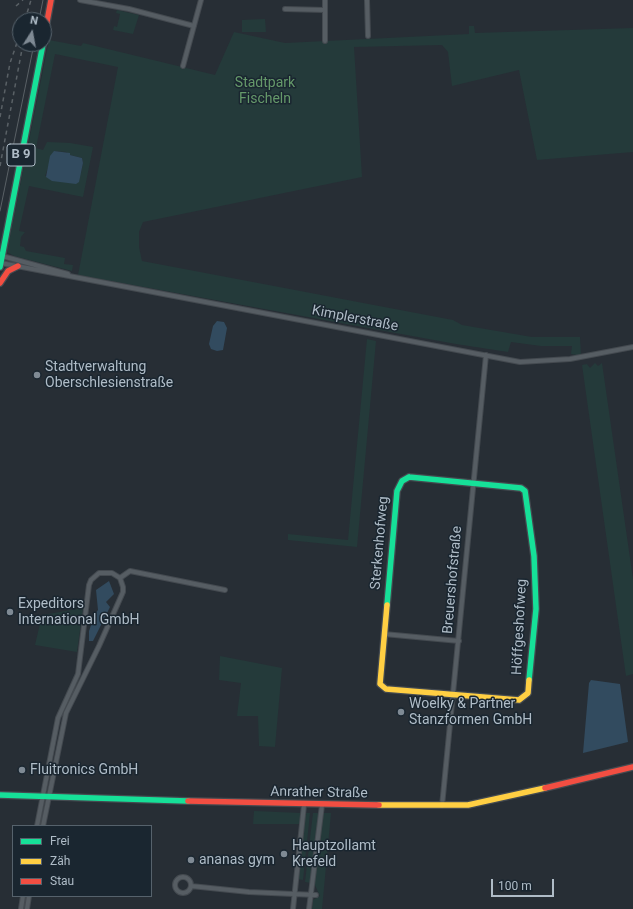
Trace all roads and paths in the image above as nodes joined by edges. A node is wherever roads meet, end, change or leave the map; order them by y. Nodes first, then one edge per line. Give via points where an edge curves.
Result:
1 (51, 0) edge
2 (80, 0) edge
3 (201, 0) edge
4 (325, 0) edge
5 (367, 0) edge
6 (285, 9) dead end
7 (325, 10) junction
8 (49, 12) edge
9 (194, 26) junction
10 (368, 36) dead end
11 (325, 41) dead end
12 (41, 52) edge
13 (183, 66) dead end
14 (1, 262) edge
15 (18, 266) junction
16 (74, 276) junction
17 (0, 283) edge
18 (633, 347) edge
19 (486, 355) junction
20 (474, 484) junction
21 (120, 578) junction
22 (225, 590) dead end
23 (384, 634) junction
24 (459, 641) junction
25 (454, 695) junction
26 (58, 718) junction
27 (64, 719) junction
28 (633, 767) edge
29 (0, 795) edge
30 (46, 797) junction
31 (304, 805) junction
32 (322, 806) junction
33 (442, 806) junction
34 (37, 825) edge
35 (43, 825) edge
36 (191, 886) junction
37 (295, 893) junction
38 (311, 895) junction
39 (316, 895) dead end
40 (23, 897) edge
41 (29, 897) edge
42 (21, 909) edge
43 (27, 909) edge
44 (293, 909) edge
45 (309, 909) edge

1 - 8 main road
2 - 9 street via 129,9
3 - 9 street
4 - 7 street
5 - 10 street
6 - 7 street
7 - 11 street
9 - 13 street
12 - 14 main road, B 9
14 - 15 street, Kimplerstraße
14 - 16 street, Kimplerstraße via 57,270
15 - 16 street, Kimplerstraße
15 - 17 main road via 8,271
16 - 19 street, Kimplerstraße
18 - 19 street, Kimplerstraße via 604,354 551,361 520,362
19 - 20 street, Breuershofstraße
20 - 23 main road, Sterkenhofweg via 409,477 402,481 397,491
20 - 24 street, Breuershofstraße
20 - 25 main road, Höffgeshofweg via 521,488 524,491 534,556 536,609 528,693 519,700
21 - 22 street via 130,571
21 - 26 street via 107,572 98,573 91,580 78,674
21 - 27 street via 123,587 120,600
23 - 24 street
23 - 25 main road, Sterkenhofweg via 380,684 386,689
24 - 25 street, Breuershofstraße
25 - 33 street, Breuershofstraße
26 - 27 street
26 - 30 street
27 - 30 street
28 - 33 main road, Anrather Straße via 498,799 468,805
29 - 30 main road, Anrather Straße
30 - 31 main road, Anrather Straße
30 - 34 street
30 - 35 street
31 - 32 main road, Anrather Straße
31 - 37 street
32 - 33 main road, Anrather Straße
32 - 38 street
36 - 36 street via 185,877 178,878 174,885 177,892 183,894 188,892
36 - 37 street via 249,892
37 - 38 street
37 - 44 street
38 - 39 street
38 - 45 street
40 - 42 street
41 - 43 street

